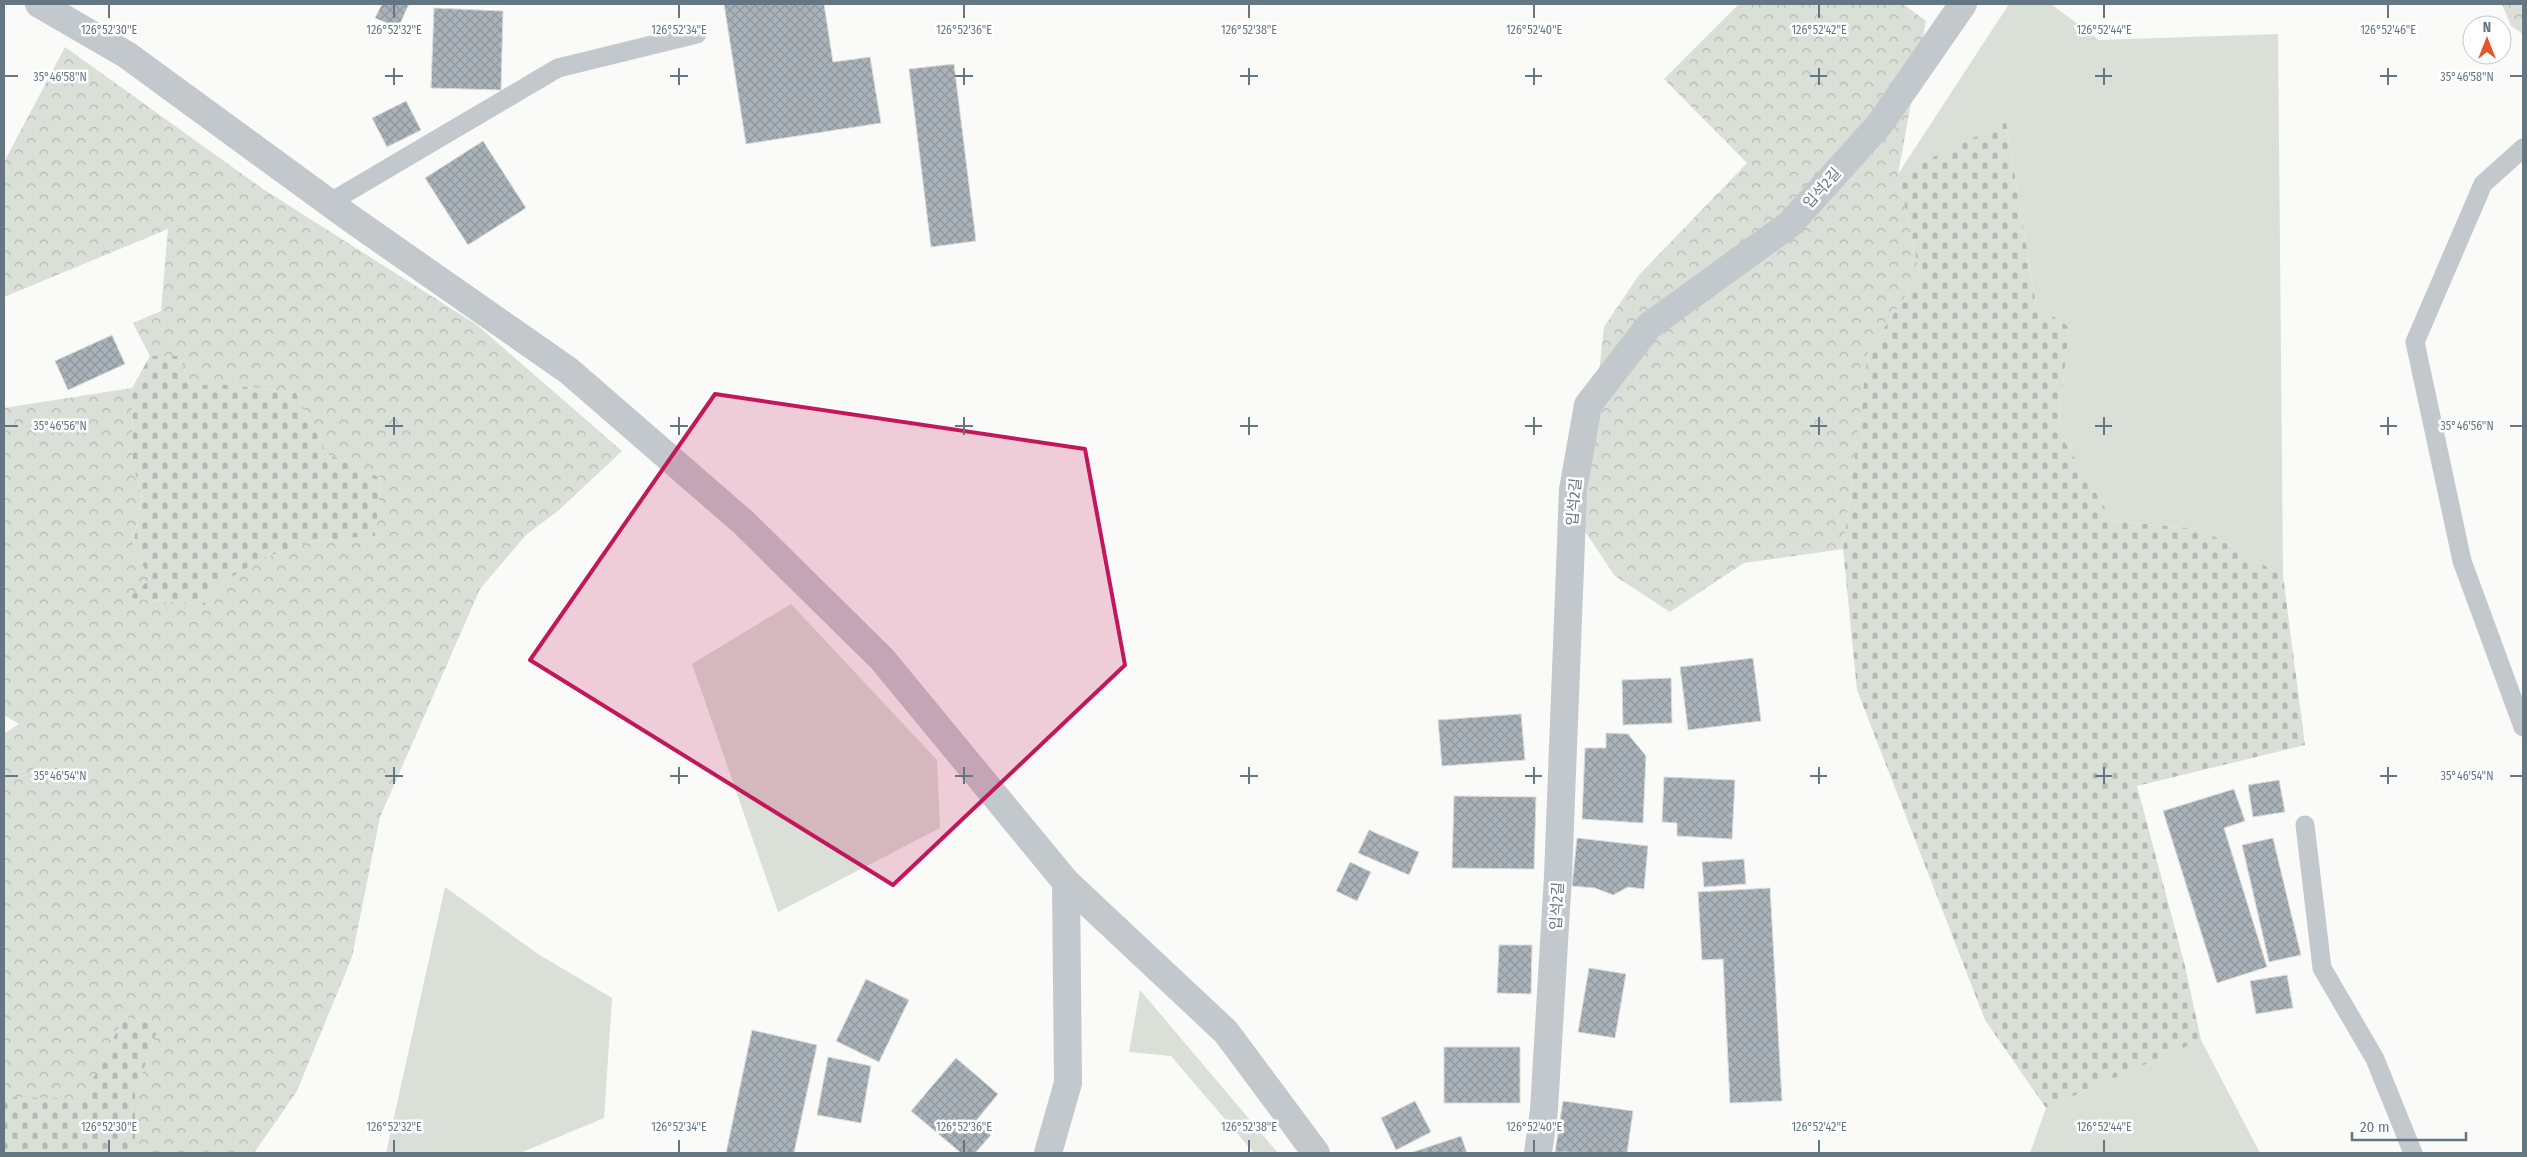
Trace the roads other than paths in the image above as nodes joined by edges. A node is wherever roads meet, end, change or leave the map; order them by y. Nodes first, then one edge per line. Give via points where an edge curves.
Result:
1 (39, 4) edge
2 (1963, 4) edge
3 (698, 34) dead end
4 (2523, 148) edge
5 (329, 203) junction
6 (2523, 727) edge
7 (2305, 825) dead end
8 (1066, 882) junction
9 (1048, 1153) edge
10 (1316, 1153) edge
11 (1538, 1153) edge
12 (2413, 1153) edge

1 - 5 street via 127,55
2 - 11 street, 입석2길 via 1879,125 1790,224 1649,326 1588,405 1573,490 1558,876 1544,1110
3 - 5 lane via 558,68
4 - 6 lane via 2482,184 2415,342 2462,561
5 - 8 street via 569,371 743,522 882,659
7 - 12 lane via 2322,968 2375,1059
8 - 9 street via 1068,1083
8 - 10 street via 1226,1032

